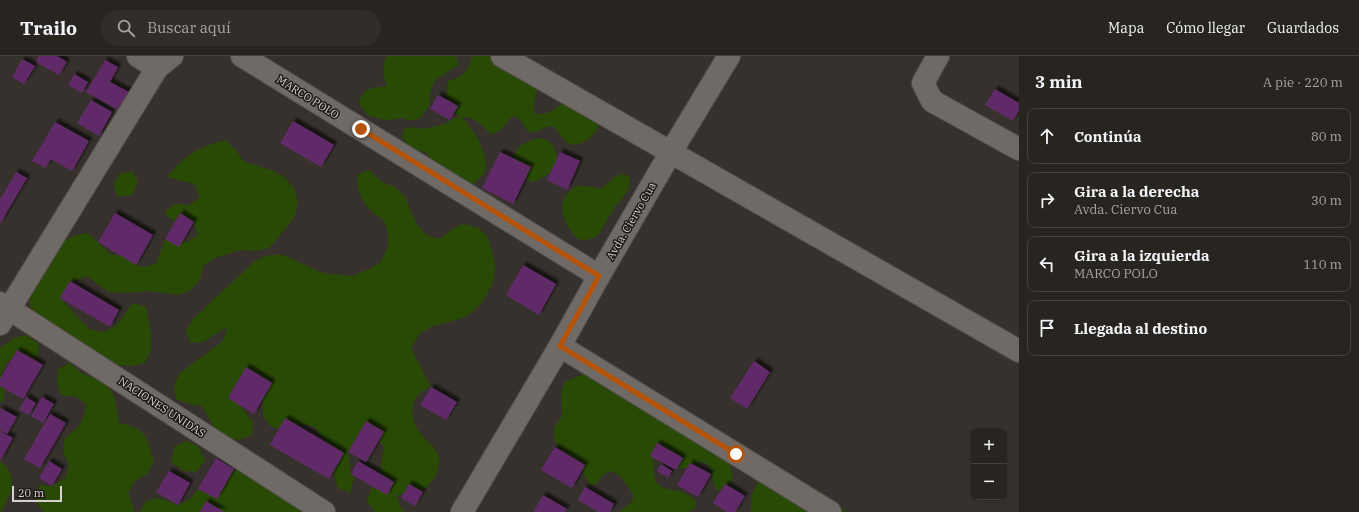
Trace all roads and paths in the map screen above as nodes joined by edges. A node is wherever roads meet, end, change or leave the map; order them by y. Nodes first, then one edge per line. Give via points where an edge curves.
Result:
1 (138, 56) edge
2 (242, 56) edge
3 (502, 56) edge
4 (729, 56) edge
5 (938, 56) edge
6 (164, 62) edge
7 (1019, 150) edge
8 (671, 152) junction
9 (599, 276) junction
10 (3, 312) edge
11 (560, 346) junction
12 (1019, 350) edge
13 (324, 512) edge
14 (462, 512) edge
15 (830, 512) edge

1 - 6 street
2 - 9 street, MARCO POLO
3 - 8 street
4 - 8 street, Avda. Ciervo Cua
5 - 7 street via 923,83 932,101
6 - 10 street
8 - 9 street, Avda. Ciervo Cua
8 - 12 street
9 - 11 street, Avda. Ciervo Cua
10 - 13 street, NACIONES UNIDAS
11 - 14 street, Avda. Ciervo Cua
11 - 15 street

